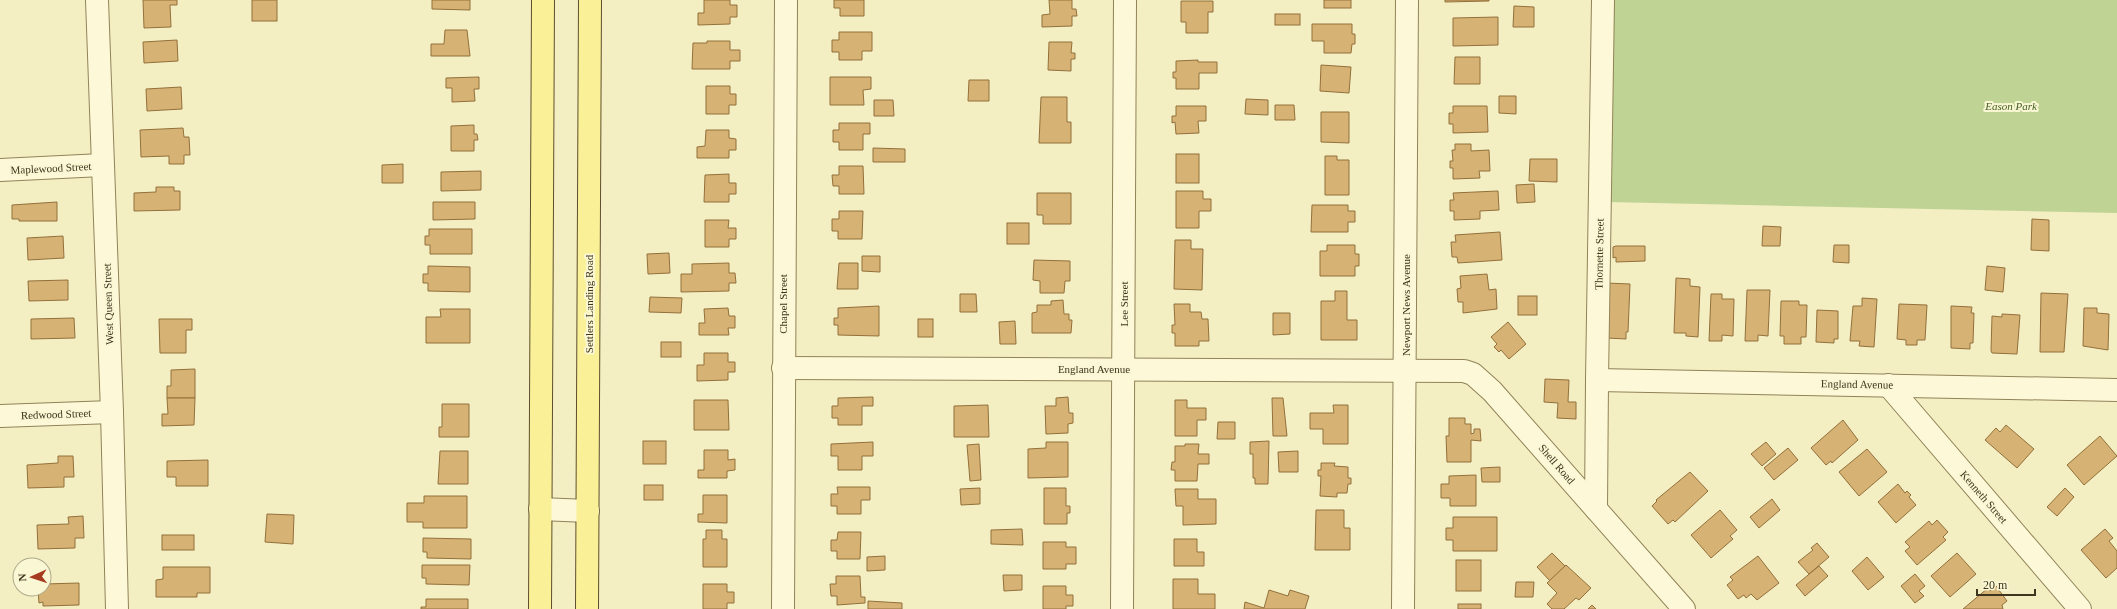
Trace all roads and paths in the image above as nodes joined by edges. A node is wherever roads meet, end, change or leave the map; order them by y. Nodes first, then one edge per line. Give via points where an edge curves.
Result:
1 (97, 0) edge
2 (543, 0) edge
3 (590, 0) edge
4 (786, 0) edge
5 (1125, 0) edge
6 (1407, 0) edge
7 (1603, 0) edge
8 (102, 165) junction
9 (0, 170) edge
10 (783, 368) junction
11 (1123, 369) junction
12 (1406, 372) junction
13 (1596, 380) junction
14 (1888, 385) junction
15 (2117, 390) edge
16 (112, 412) junction
17 (0, 416) edge
18 (540, 509) junction
19 (1596, 509) junction
20 (588, 511) junction
21 (117, 609) edge
22 (540, 609) edge
23 (587, 609) edge
24 (783, 609) edge
25 (1122, 609) edge
26 (1403, 609) edge
27 (1684, 609) edge
28 (2080, 609) edge

1 - 8 street, West Queen Street
2 - 18 main road
3 - 20 main road, Settlers Landing Road
4 - 10 street, Chapel Street
5 - 11 street, Lee Street
6 - 12 street, Newport News Avenue
7 - 13 street, Thornette Street
8 - 9 street, Maplewood Street
8 - 16 street, West Queen Street
10 - 11 street, England Avenue
10 - 24 street, Chapel Street
11 - 12 street, England Avenue
11 - 25 street, Lee Street
12 - 19 street, Shell Road via 1464,371 1473,374 1492,391
12 - 26 street, Newport News Avenue
13 - 14 street, England Avenue
13 - 19 street, Thornette Street
14 - 15 street, England Avenue
14 - 28 street, Kenneth Street
16 - 17 street, Redwood Street
16 - 21 street, West Queen Street
18 - 20 street
18 - 22 main road
19 - 27 street, Shell Road
20 - 23 main road, Settlers Landing Road

